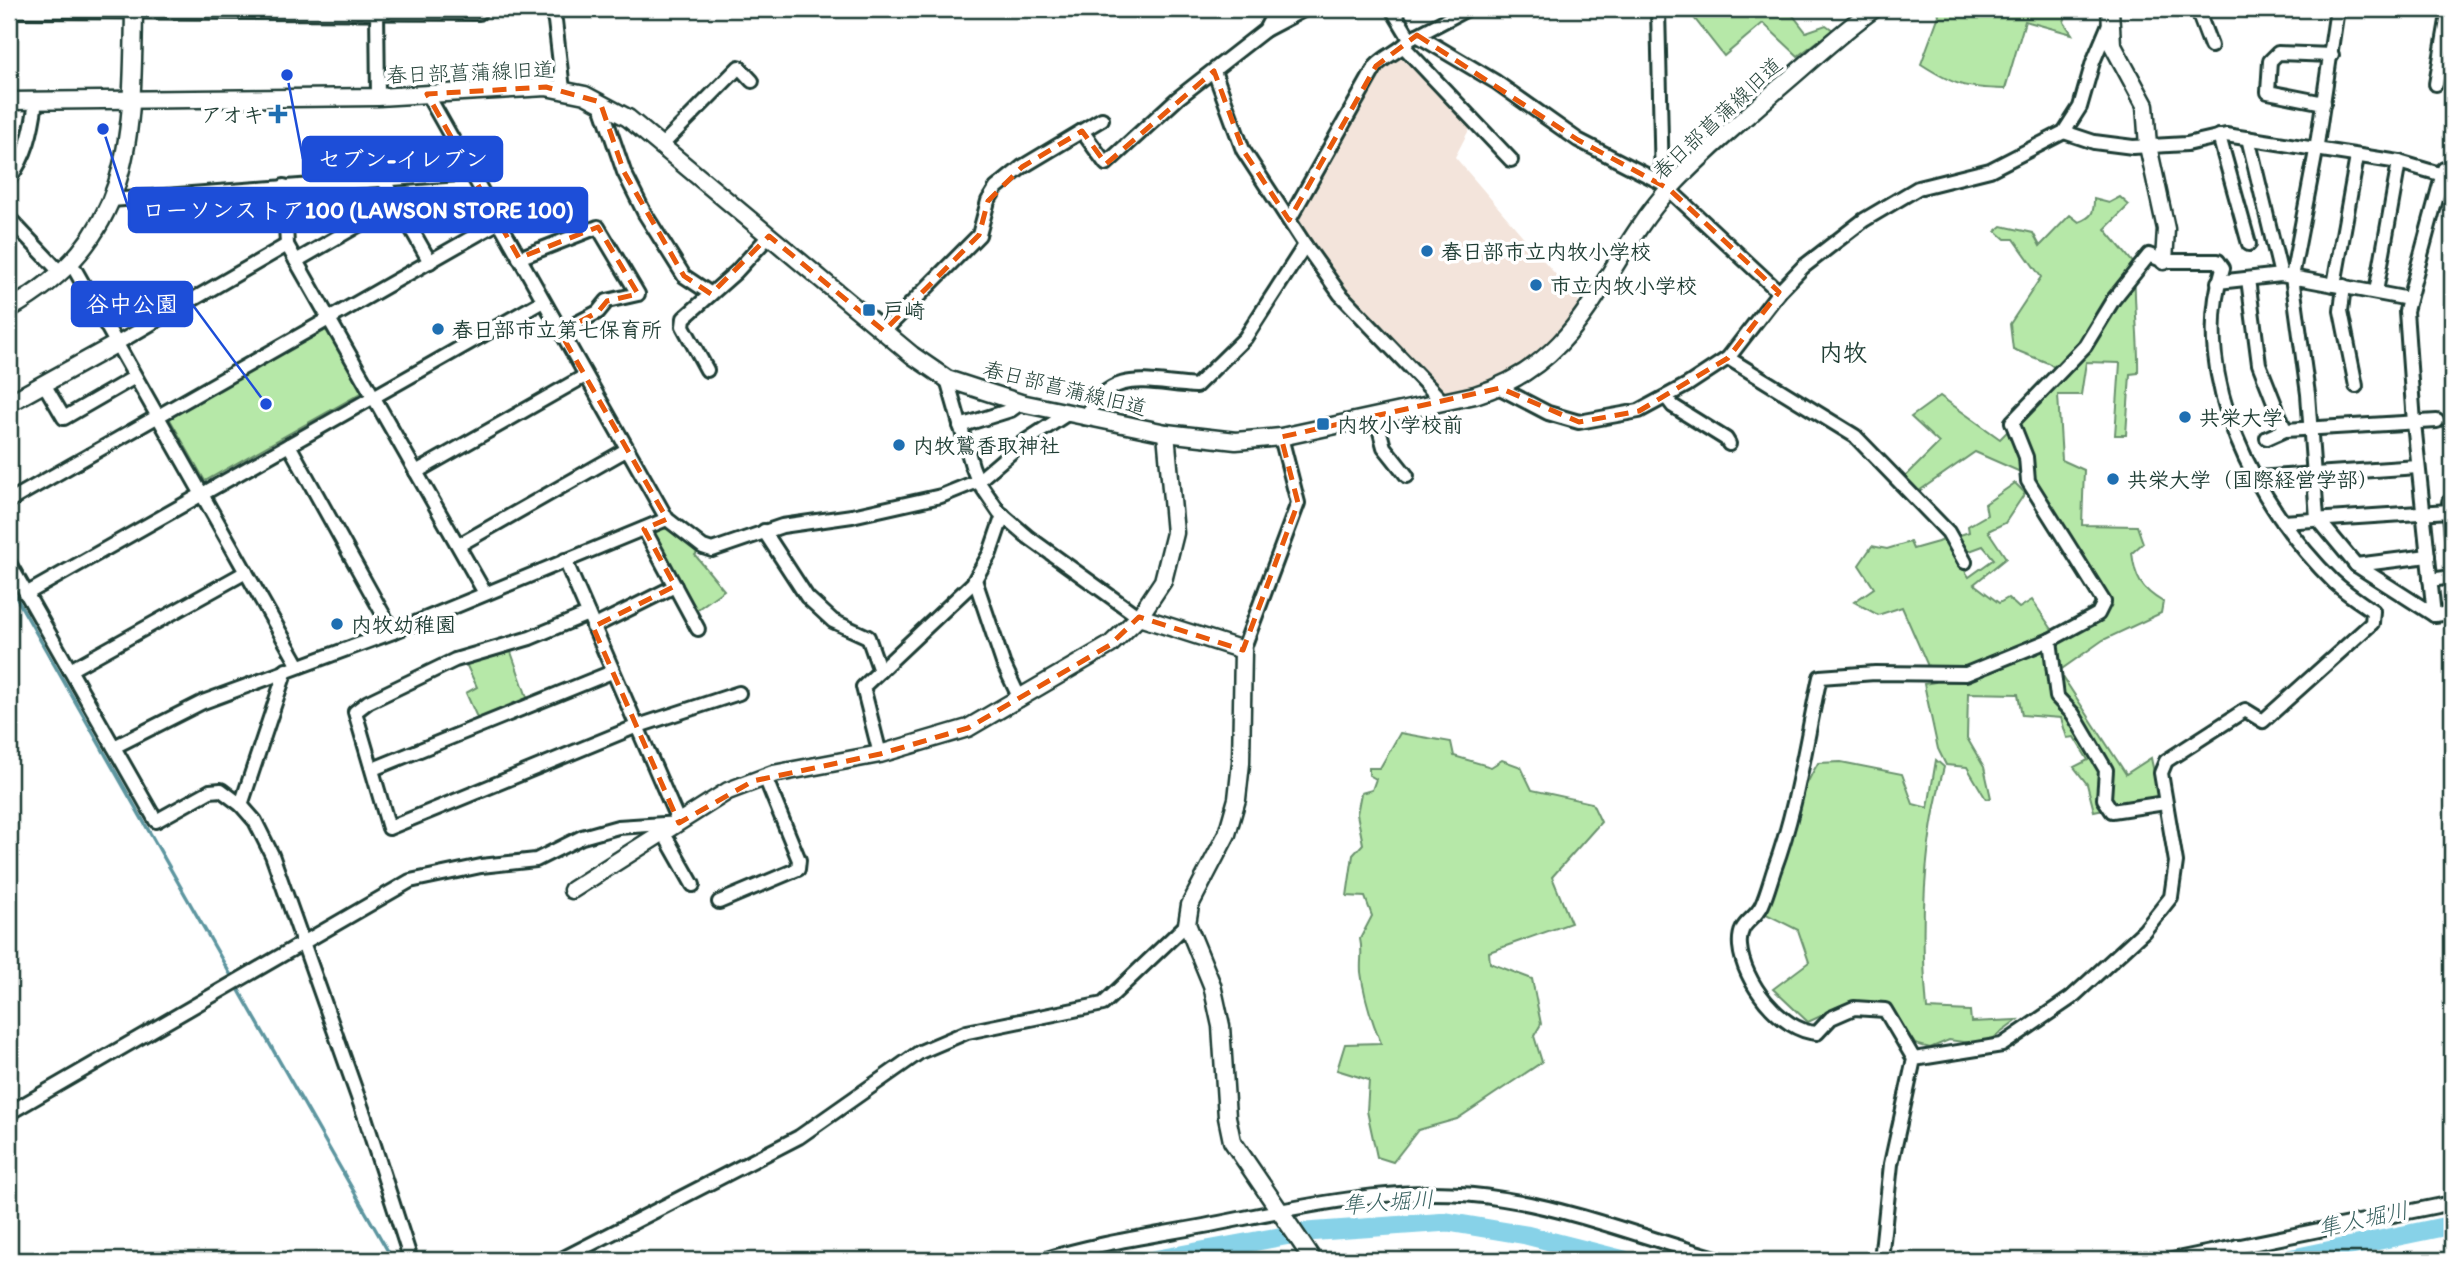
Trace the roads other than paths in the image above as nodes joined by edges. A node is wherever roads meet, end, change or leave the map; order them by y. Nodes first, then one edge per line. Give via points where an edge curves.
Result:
1 (550, 9) edge
2 (1276, 9) edge
3 (1305, 9) edge
4 (1392, 9) edge
5 (1467, 9) edge
6 (1658, 9) edge
7 (1874, 9) edge
8 (2197, 9) edge
9 (2337, 9) edge
10 (2449, 9) edge
11 (134, 10) edge
12 (9, 11) edge
13 (377, 11) edge
14 (479, 13) dead end
15 (2109, 16) edge
16 (1265, 30) junction
17 (1410, 40) junction
18 (2211, 46) dead end
19 (2332, 55) junction
20 (1214, 71) junction
21 (752, 81) dead end
22 (2436, 84) dead end
23 (563, 89) junction
24 (427, 94) junction
25 (377, 97) junction
26 (132, 100) junction
27 (9, 101) edge
28 (36, 102) junction
29 (600, 102) junction
30 (2324, 103) junction
31 (1102, 119) dead end
32 (1082, 131) junction
33 (2064, 132) junction
34 (2219, 136) junction
35 (2248, 138) junction
36 (662, 145) junction
37 (2148, 146) junction
38 (2316, 151) junction
39 (2357, 157) junction
40 (1511, 160) dead end
41 (2399, 163) junction
42 (471, 173) junction
43 (2448, 174) edge
44 (9, 179) edge
45 (383, 179) junction
46 (284, 186) junction
47 (1665, 186) junction
48 (111, 200) junction
49 (397, 203) junction
50 (9, 219) edge
51 (1289, 220) junction
52 (499, 222) junction
53 (769, 236) junction
54 (2249, 244) dead end
55 (287, 245) junction
56 (1305, 245) junction
57 (519, 258) junction
58 (296, 261) junction
59 (2164, 261) junction
60 (430, 262) junction
61 (65, 266) junction
62 (2286, 276) junction
63 (2248, 279) junction
64 (2218, 282) junction
65 (2339, 286) junction
66 (1779, 292) junction
67 (2376, 292) junction
68 (711, 294) junction
69 (2409, 299) junction
70 (543, 300) junction
71 (9, 309) edge
72 (329, 320) junction
73 (884, 331) junction
74 (560, 332) junction
75 (116, 344) junction
76 (1728, 358) junction
77 (707, 370) dead end
78 (584, 376) junction
79 (135, 377) junction
80 (947, 379) junction
81 (44, 384) junction
82 (2356, 386) dead end
83 (1500, 388) junction
84 (373, 396) junction
85 (1666, 397) junction
86 (1443, 402) junction
87 (9, 403) edge
88 (1021, 403) junction
89 (1067, 414) junction
90 (157, 416) junction
91 (1085, 418) junction
92 (1376, 418) junction
93 (2437, 421) dead end
94 (2414, 424) junction
95 (960, 426) junction
96 (2311, 429) junction
97 (2285, 430) junction
98 (1166, 433) junction
99 (1281, 437) junction
100 (2267, 439) dead end
101 (1728, 444) dead end
102 (289, 445) junction
103 (626, 450) junction
104 (2418, 467) junction
105 (416, 472) junction
106 (2314, 474) junction
107 (1407, 476) dead end
108 (2257, 478) junction
109 (978, 481) junction
110 (202, 494) junction
111 (9, 501) edge
112 (2451, 506) edge
113 (2423, 513) junction
114 (1003, 515) junction
115 (2317, 518) junction
116 (667, 519) junction
117 (2283, 522) junction
118 (644, 529) junction
119 (764, 531) junction
120 (2452, 536) edge
121 (459, 545) junction
122 (2428, 556) junction
123 (565, 559) junction
124 (1965, 562) dead end
125 (9, 563) edge
126 (2356, 565) junction
127 (246, 572) junction
128 (2452, 577) edge
129 (975, 580) junction
130 (2430, 580) junction
131 (675, 586) junction
132 (485, 593) junction
133 (26, 594) junction
134 (2452, 613) edge
135 (588, 614) junction
136 (2434, 615) junction
137 (1139, 617) junction
138 (593, 627) junction
139 (698, 629) dead end
140 (393, 632) junction
141 (2050, 640) junction
142 (1243, 650) junction
143 (293, 668) junction
144 (70, 670) junction
145 (880, 671) junction
146 (612, 672) junction
147 (739, 693) dead end
148 (1020, 699) junction
149 (635, 727) junction
150 (114, 747) junction
151 (880, 754) junction
152 (373, 769) junction
153 (765, 777) junction
154 (2165, 803) junction
155 (241, 805) junction
156 (679, 823) junction
157 (663, 832) junction
158 (693, 885) dead end
159 (572, 890) dead end
160 (719, 902) dead end
161 (1187, 924) junction
162 (305, 944) junction
163 (1914, 1059) junction
164 (9, 1114) edge
165 (2452, 1203) edge
166 (1278, 1212) junction
167 (2237, 1246) junction
168 (411, 1260) edge
169 (560, 1260) edge
170 (1043, 1260) edge
171 (1313, 1260) edge
172 (1723, 1260) edge
173 (1881, 1260) edge
174 (2172, 1260) edge
175 (2240, 1260) edge

1 - 23 street
2 - 16 street
3 - 16 street
4 - 17 street
5 - 17 street
6 - 47 street
7 - 47 street, 春日部菖蒲線旧道
8 - 18 street
9 - 19 street
10 - 22 street
11 - 12 street
11 - 13 street
11 - 26 street
13 - 14 street
13 - 25 street
15 - 33 street via 2080,107
15 - 37 street via 2112,44 2145,105
16 - 20 street
17 - 40 street
17 - 47 street via 1496,82 1578,140
17 - 51 street via 1376,66
19 - 30 street
19 - 30 street via 2278,53 2270,61 2268,92
20 - 32 street via 1106,164
20 - 51 street via 1242,150
21 - 36 street via 739,67
23 - 24 street, 春日部菖蒲線旧道 via 522,87
23 - 29 street, 春日部菖蒲線旧道
24 - 25 street, 春日部菖蒲線旧道
24 - 42 street
25 - 26 street, 春日部菖蒲線旧道
26 - 28 street, 春日部菖蒲線旧道
26 - 48 street via 128,145
27 - 28 street, 春日部菖蒲線旧道
28 - 44 street via 22,162
29 - 36 street, 春日部菖蒲線旧道
29 - 68 street via 624,172 645,214 684,276
30 - 38 street
31 - 32 street
32 - 73 street via 996,188 979,235
33 - 37 street via 2113,146
33 - 66 street via 1990,170 1918,188 1840,236
34 - 35 street
34 - 37 street
34 - 54 street
35 - 38 street
35 - 62 street
36 - 53 street, 春日部菖蒲線旧道
37 - 59 street via 2166,229
38 - 39 street
38 - 62 street
39 - 41 street
39 - 65 street
41 - 43 street
41 - 67 street
42 - 45 street
42 - 52 street
43 - 69 street
45 - 46 street
45 - 49 street
46 - 48 street
46 - 55 street
47 - 66 street
47 - 83 street, 春日部菖蒲線旧道 via 1559,348
48 - 61 street via 92,234
49 - 58 street
49 - 60 street
50 - 61 street
51 - 56 street
52 - 57 street
52 - 60 street
53 - 68 street
53 - 73 street, 春日部菖蒲線旧道
55 - 58 street
55 - 75 street
56 - 86 street via 1340,294
56 - 91 street via 1245,338 1196,386 1124,382 1096,398
57 - 70 street
57 - 74 street via 598,227 638,294 607,301 598,312
58 - 72 street
59 - 64 street via 2218,261 2223,268
59 - 141 street via 2149,255 2113,300 2085,346 2012,422 2026,457 2028,481 2104,602 2098,614
60 - 72 street
61 - 71 street
61 - 75 street
62 - 63 street
62 - 65 street
62 - 96 street
63 - 64 street
63 - 97 street via 2259,364
64 - 108 street via 2212,328 2217,366 2235,430
65 - 67 street
65 - 82 street
66 - 76 street
67 - 69 street
68 - 77 street via 684,318 683,326
69 - 94 street
70 - 74 street
70 - 84 street
72 - 84 street
72 - 90 street
73 - 80 street, 春日部菖蒲線旧道
74 - 78 street
75 - 79 street
75 - 81 street
76 - 85 street
76 - 124 street via 1855,436 1948,532
78 - 103 street
78 - 105 street
79 - 81 street via 64,418
79 - 90 street
80 - 88 street, 春日部菖蒲線旧道
80 - 95 street
81 - 87 street
83 - 85 street via 1548,413 1579,422 1639,411
83 - 86 street, 春日部菖蒲線旧道
84 - 102 street
84 - 105 street
85 - 101 street
86 - 92 street, 春日部菖蒲線旧道
88 - 89 street, 春日部菖蒲線旧道
88 - 95 street
89 - 91 street, 春日部菖蒲線旧道
89 - 109 street via 1021,444
90 - 110 street
90 - 111 street
91 - 98 street, 春日部菖蒲線旧道
92 - 99 street, 春日部菖蒲線旧道
92 - 107 street via 1384,447
93 - 94 street
94 - 96 street
94 - 104 street
95 - 109 street
96 - 97 street
96 - 106 street
97 - 100 street
98 - 99 street, 春日部菖蒲線旧道 via 1236,441
98 - 137 street via 1175,533 1163,581
99 - 142 street via 1298,503
102 - 110 street
102 - 140 street
103 - 116 street
103 - 121 street
104 - 106 street
104 - 113 street
105 - 121 street
106 - 108 street
106 - 115 street
108 - 117 street
109 - 114 street
109 - 119 street via 907,504
110 - 127 street
110 - 133 street
112 - 113 street
112 - 120 street
113 - 115 street
113 - 122 street
114 - 129 street
114 - 137 street
115 - 117 street
115 - 126 street
116 - 118 street
116 - 119 street via 712,550
117 - 154 street via 2335,583 2373,611 2372,623 2263,721 2245,710 2166,761 2161,773
118 - 123 street
118 - 131 street
119 - 145 street via 807,597 833,621 868,637
121 - 132 street
122 - 126 street
122 - 130 street
123 - 132 street
123 - 135 street
125 - 133 street
126 - 136 street
127 - 143 street
127 - 144 street
128 - 130 street
129 - 145 street
129 - 148 street
130 - 136 street
131 - 138 street
131 - 139 street
132 - 140 street
133 - 144 street
134 - 136 street
135 - 138 street
135 - 152 street via 530,638 455,660 368,702 355,712
137 - 142 street
137 - 148 street via 1110,645
138 - 146 street
140 - 143 street
141 - 154 street via 2057,697 2073,714 2106,771 2106,807 2112,811
141 - 163 street via 1966,674 1820,677 1781,850 1762,905 1743,926 1742,956 1773,1009 1798,1027 1817,1033 1831,1018 1854,1008 1885,1010
142 - 161 street via 1237,799 1227,834 1190,905
143 - 150 street via 203,702
143 - 155 street
144 - 150 street
145 - 151 street via 863,687
146 - 149 street
146 - 152 street
147 - 149 street
148 - 151 street via 958,731
149 - 152 street via 389,828
149 - 156 street
150 - 155 street via 156,821 210,791 221,790
151 - 153 street
153 - 156 street via 728,791
153 - 160 street via 799,860 798,869
154 - 163 street via 2176,862 2171,897 2144,931 2071,998 2002,1045
155 - 162 street via 272,855
156 - 157 street
156 - 162 street via 618,827 582,837 536,860 410,881
157 - 158 street
157 - 159 street
161 - 166 street via 1212,985 1221,1026 1232,1141
161 - 169 street via 1103,1004 967,1032 920,1052 799,1137
162 - 164 street
162 - 168 street
163 - 173 street via 1891,1164
165 - 167 street
166 - 170 street via 1095,1245
166 - 171 street
166 - 172 street via 1394,1194 1502,1198
167 - 174 street
167 - 175 street

